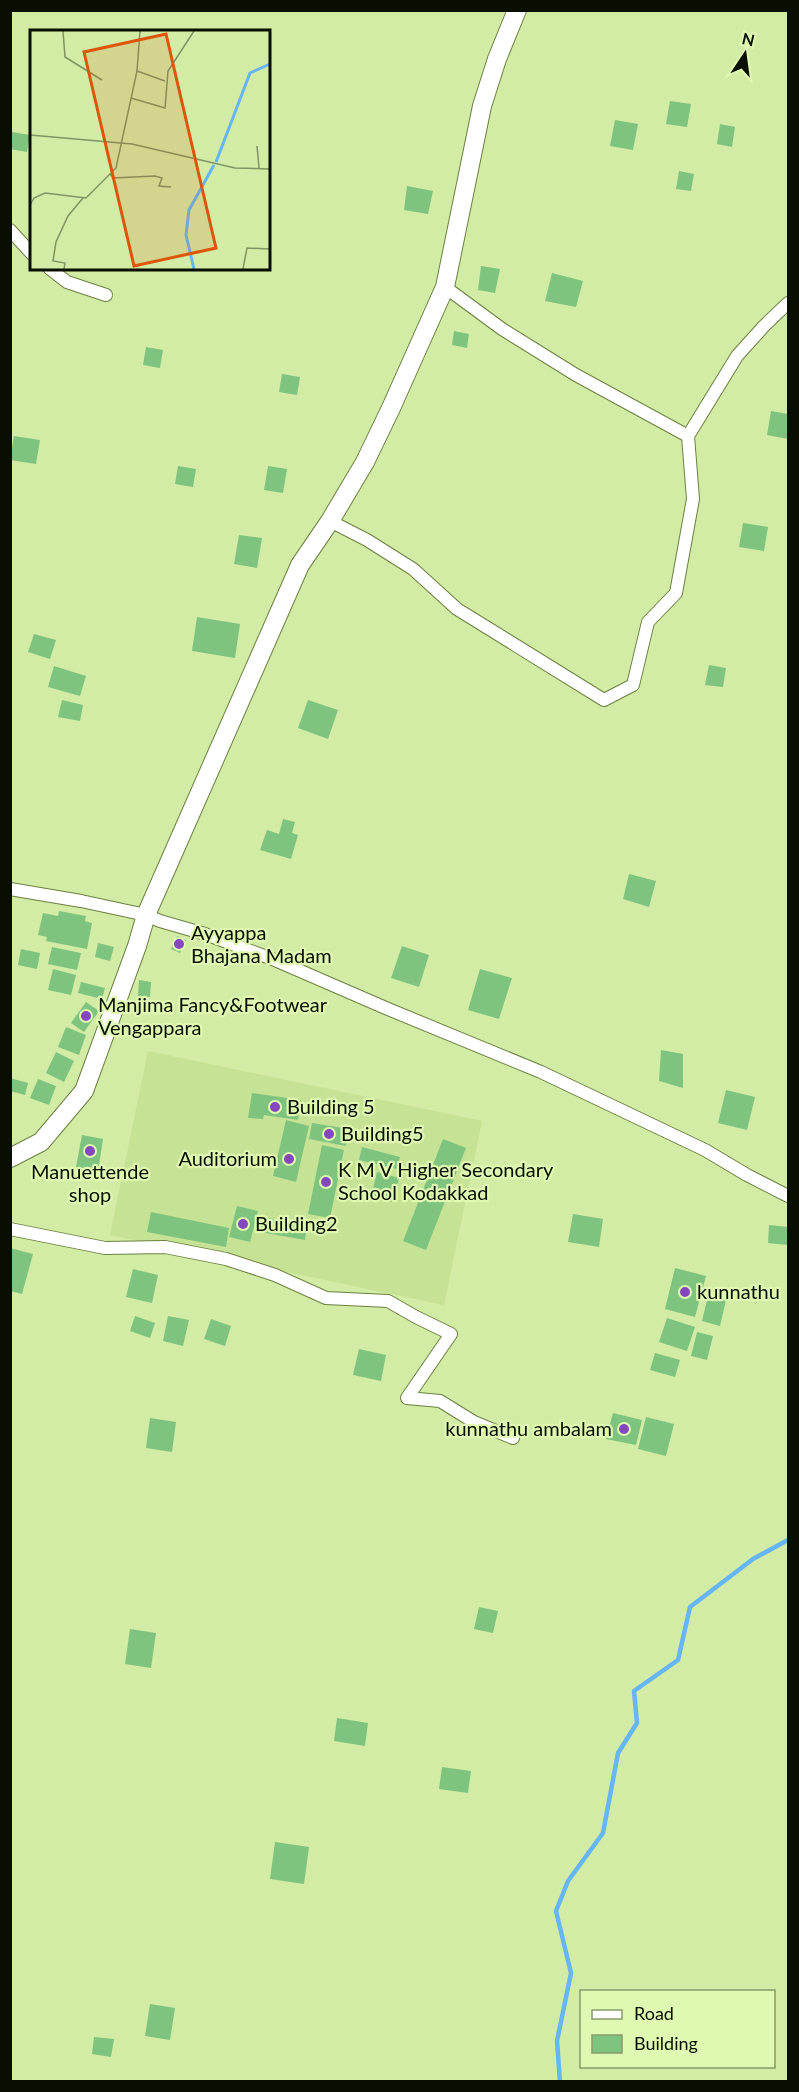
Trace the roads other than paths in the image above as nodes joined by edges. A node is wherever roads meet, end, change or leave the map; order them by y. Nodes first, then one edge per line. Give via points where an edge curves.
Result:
1 (517, 10) edge
2 (10, 230) edge
3 (30, 252) edge
4 (52, 270) edge
5 (445, 287) junction
6 (106, 295) dead end
7 (789, 303) edge
8 (688, 436) junction
9 (330, 521) junction
10 (10, 889) edge
11 (146, 915) junction
12 (10, 1158) edge
13 (789, 1196) edge
14 (10, 1229) edge
15 (513, 1438) dead end

1 - 5 main road via 482,106
2 - 3 street
4 - 6 street via 67,282
5 - 8 street via 502,329 576,375
5 - 9 main road via 365,462
7 - 8 street via 736,356
8 - 9 street via 693,499 676,593 648,622 633,685 604,700 458,609 412,569
9 - 11 main road via 300,565
10 - 11 street
11 - 12 main road via 84,1091 40,1142
11 - 13 street via 265,956 541,1071 705,1150
14 - 15 street via 105,1248 165,1247 226,1259 326,1298 388,1301 451,1334 407,1398 440,1401 474,1422

